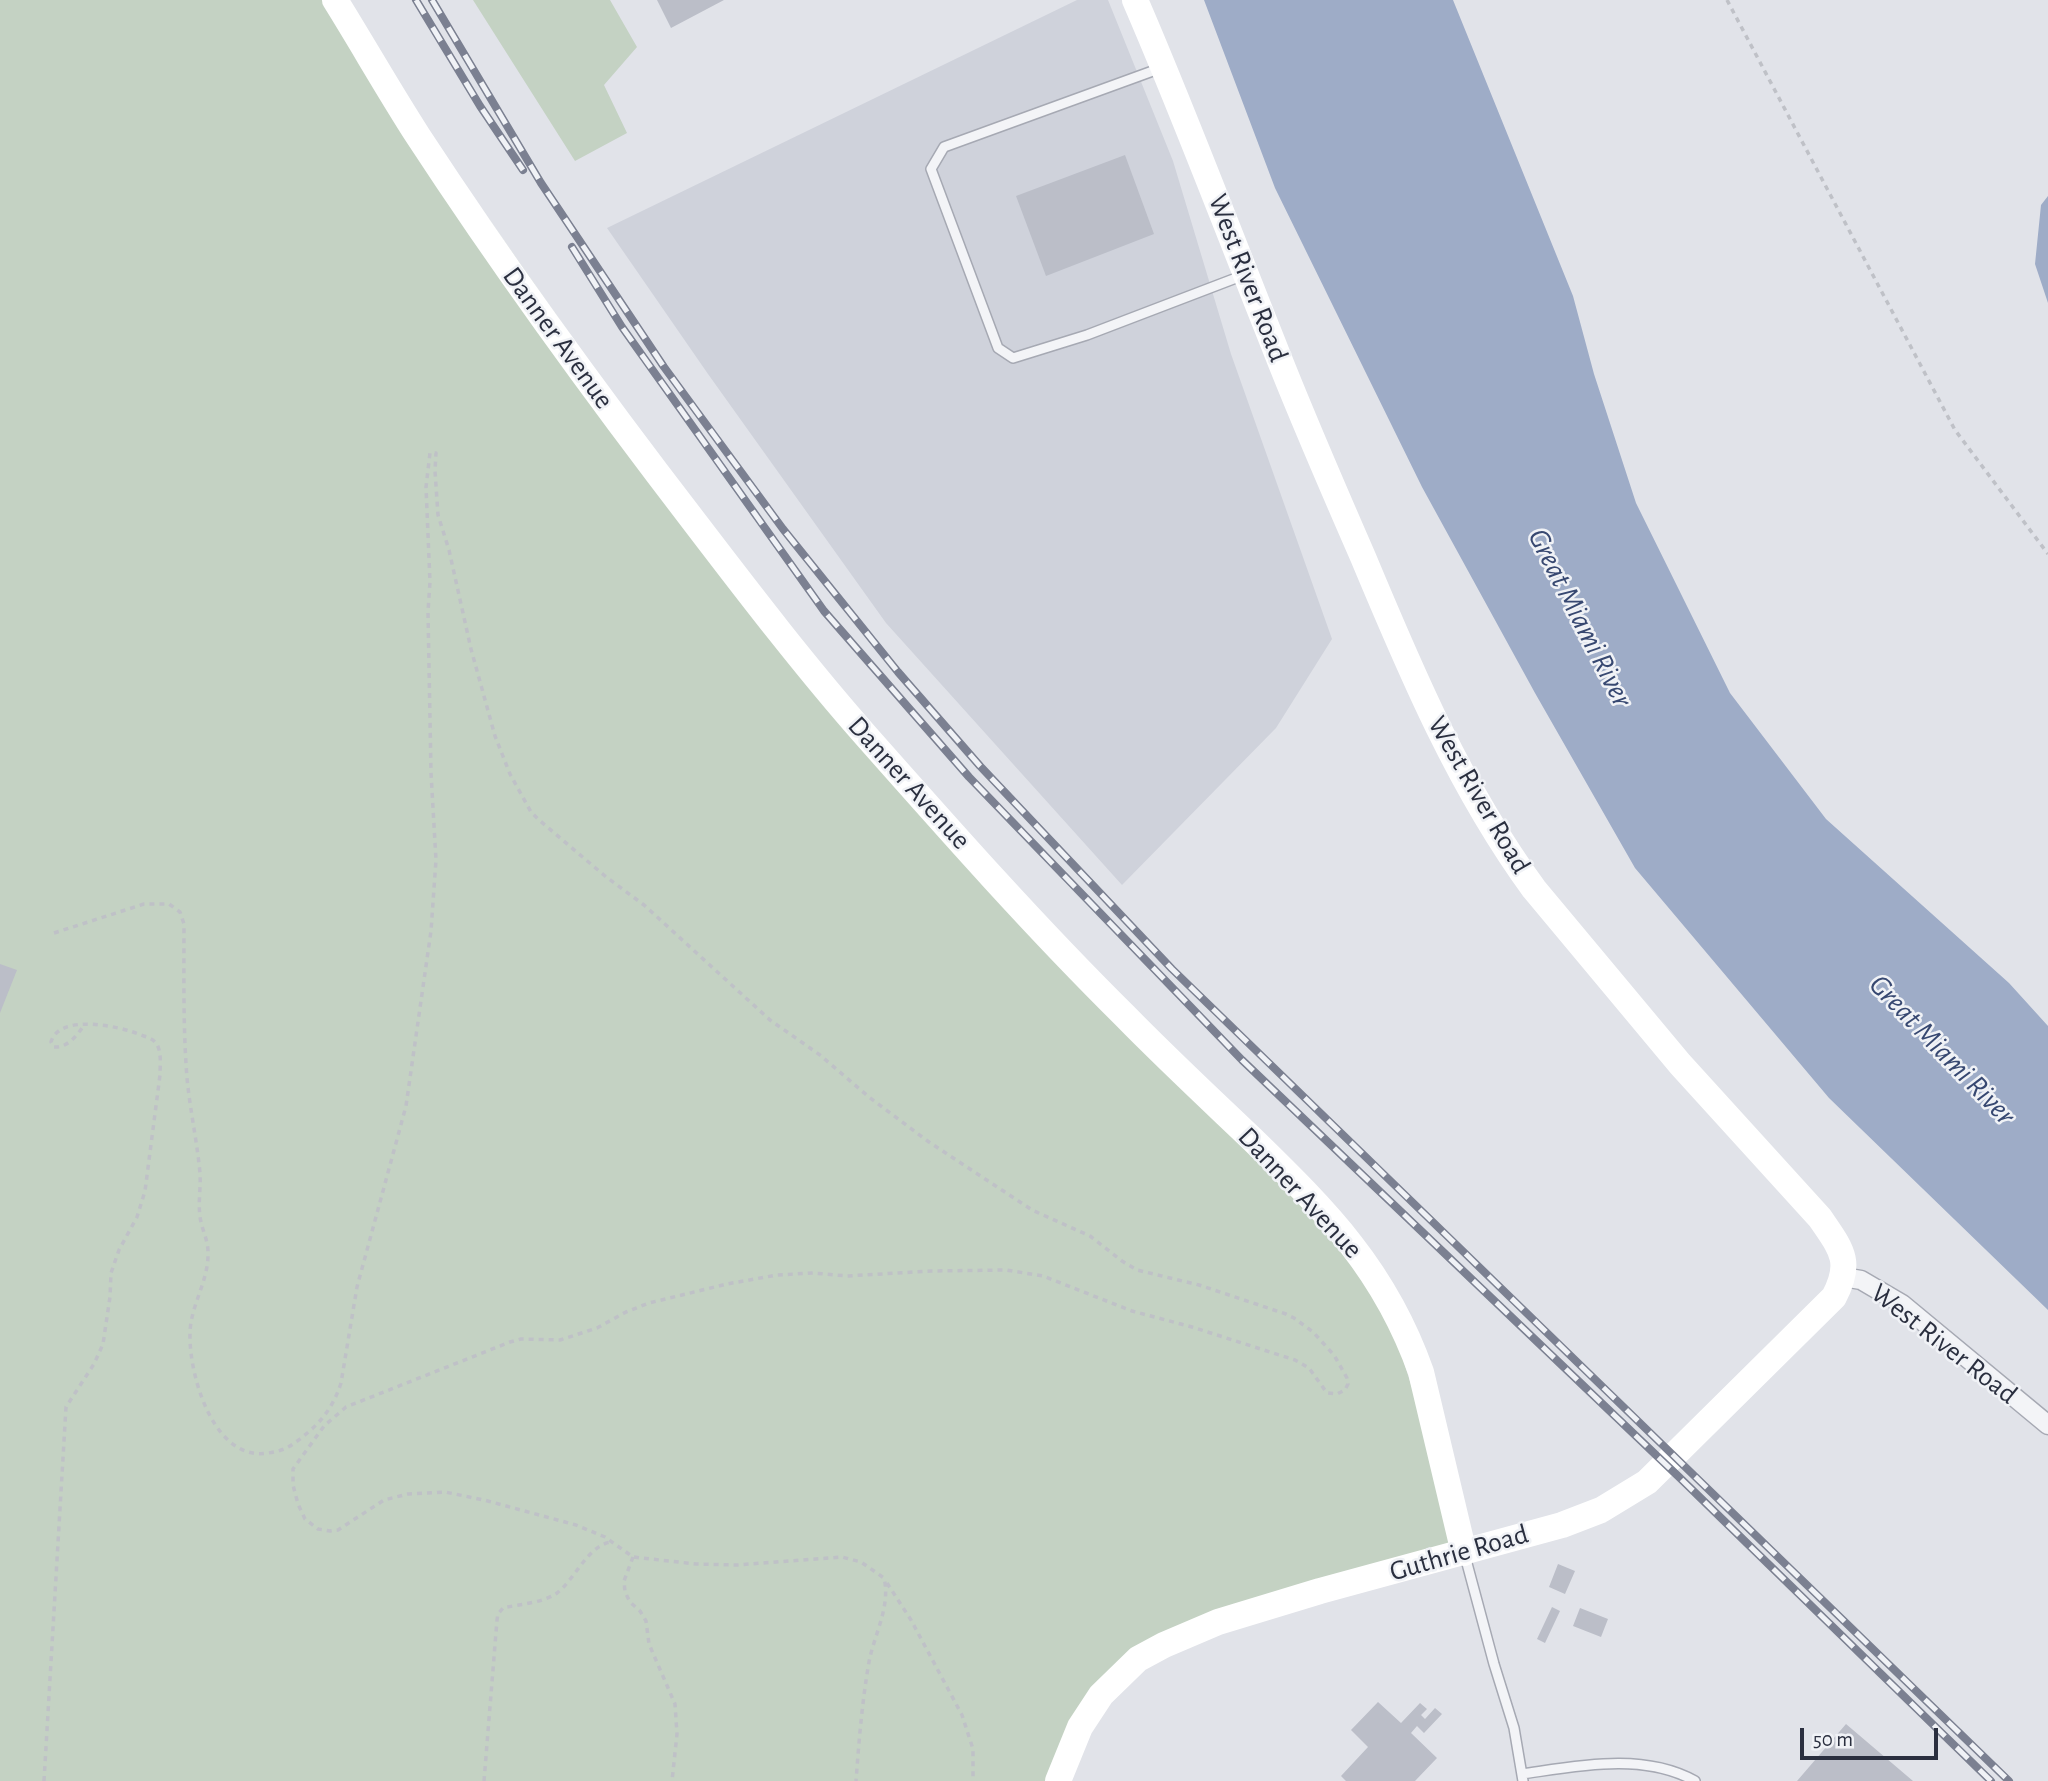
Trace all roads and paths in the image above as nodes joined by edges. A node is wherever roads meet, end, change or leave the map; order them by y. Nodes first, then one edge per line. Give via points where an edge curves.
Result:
1 (335, 0) edge
2 (1135, 0) edge
3 (1727, 0) edge
4 (1163, 67) junction
5 (1246, 274) junction
6 (2048, 554) edge
7 (54, 933) dead end
8 (84, 1026) junction
9 (1843, 1277) junction
10 (2048, 1426) edge
11 (611, 1542) junction
12 (1464, 1552) junction
13 (633, 1557) junction
14 (884, 1578) junction
15 (1523, 1778) edge
16 (1690, 1780) edge
17 (44, 1781) edge
18 (484, 1781) edge
19 (672, 1781) edge
20 (856, 1781) edge
21 (973, 1781) edge
22 (1058, 1781) edge

1 - 12 street, Danner Avenue via 416,134 489,242 633,442 774,625 1014,901 1347,1238 1380,1286 1421,1372
2 - 4 street, West River Road
3 - 6 path via 1955,430
4 - 5 street, West River Road
4 - 5 lane via 944,147 931,169 998,348 1013,358
5 - 9 street, West River Road via 1394,631 1444,740 1488,821 1534,890 1635,1013 1820,1218 1839,1246
7 - 11 path via 144,904 169,904 180,912 187,1080 200,1176 200,1215 209,1254 190,1325 191,1354 208,1412 220,1432 252,1454 289,1447 318,1422 337,1396 357,1287 400,1135 411,1077 436,860 426,487 430,453 436,453 438,515 495,736 510,774 539,820 645,905 762,1014 929,1142 1032,1210 1090,1236 1128,1265 1286,1314 1304,1324 1334,1355 1347,1378 1346,1390 1332,1395 1309,1368 1295,1360 1132,1311 1032,1273 777,1275 649,1303 561,1340 521,1339 346,1407 324,1426 293,1469 301,1512 310,1524 323,1530 338,1530 384,1500 446,1492 576,1525
8 - 8 path via 61,1029 51,1042 64,1046
8 - 17 path via 120,1027 152,1039 160,1066 144,1198 111,1273 101,1350 66,1407
9 - 10 street, West River Road via 1861,1280 1902,1304
9 - 12 street, Guthrie Road via 1834,1297 1647,1482 1601,1510 1562,1525
11 - 13 path
11 - 18 path via 599,1546 552,1596 500,1611
12 - 15 lane via 1514,1728
12 - 22 street, Guthrie Road via 1218,1622 1138,1659 1090,1710
13 - 14 path via 727,1565 842,1557 861,1562
13 - 19 path via 625,1592 646,1621 649,1644 674,1704 677,1734
14 - 20 path via 886,1600 872,1646
14 - 21 path via 962,1715 972,1749
15 - 16 lane via 1622,1763 1682,1774

